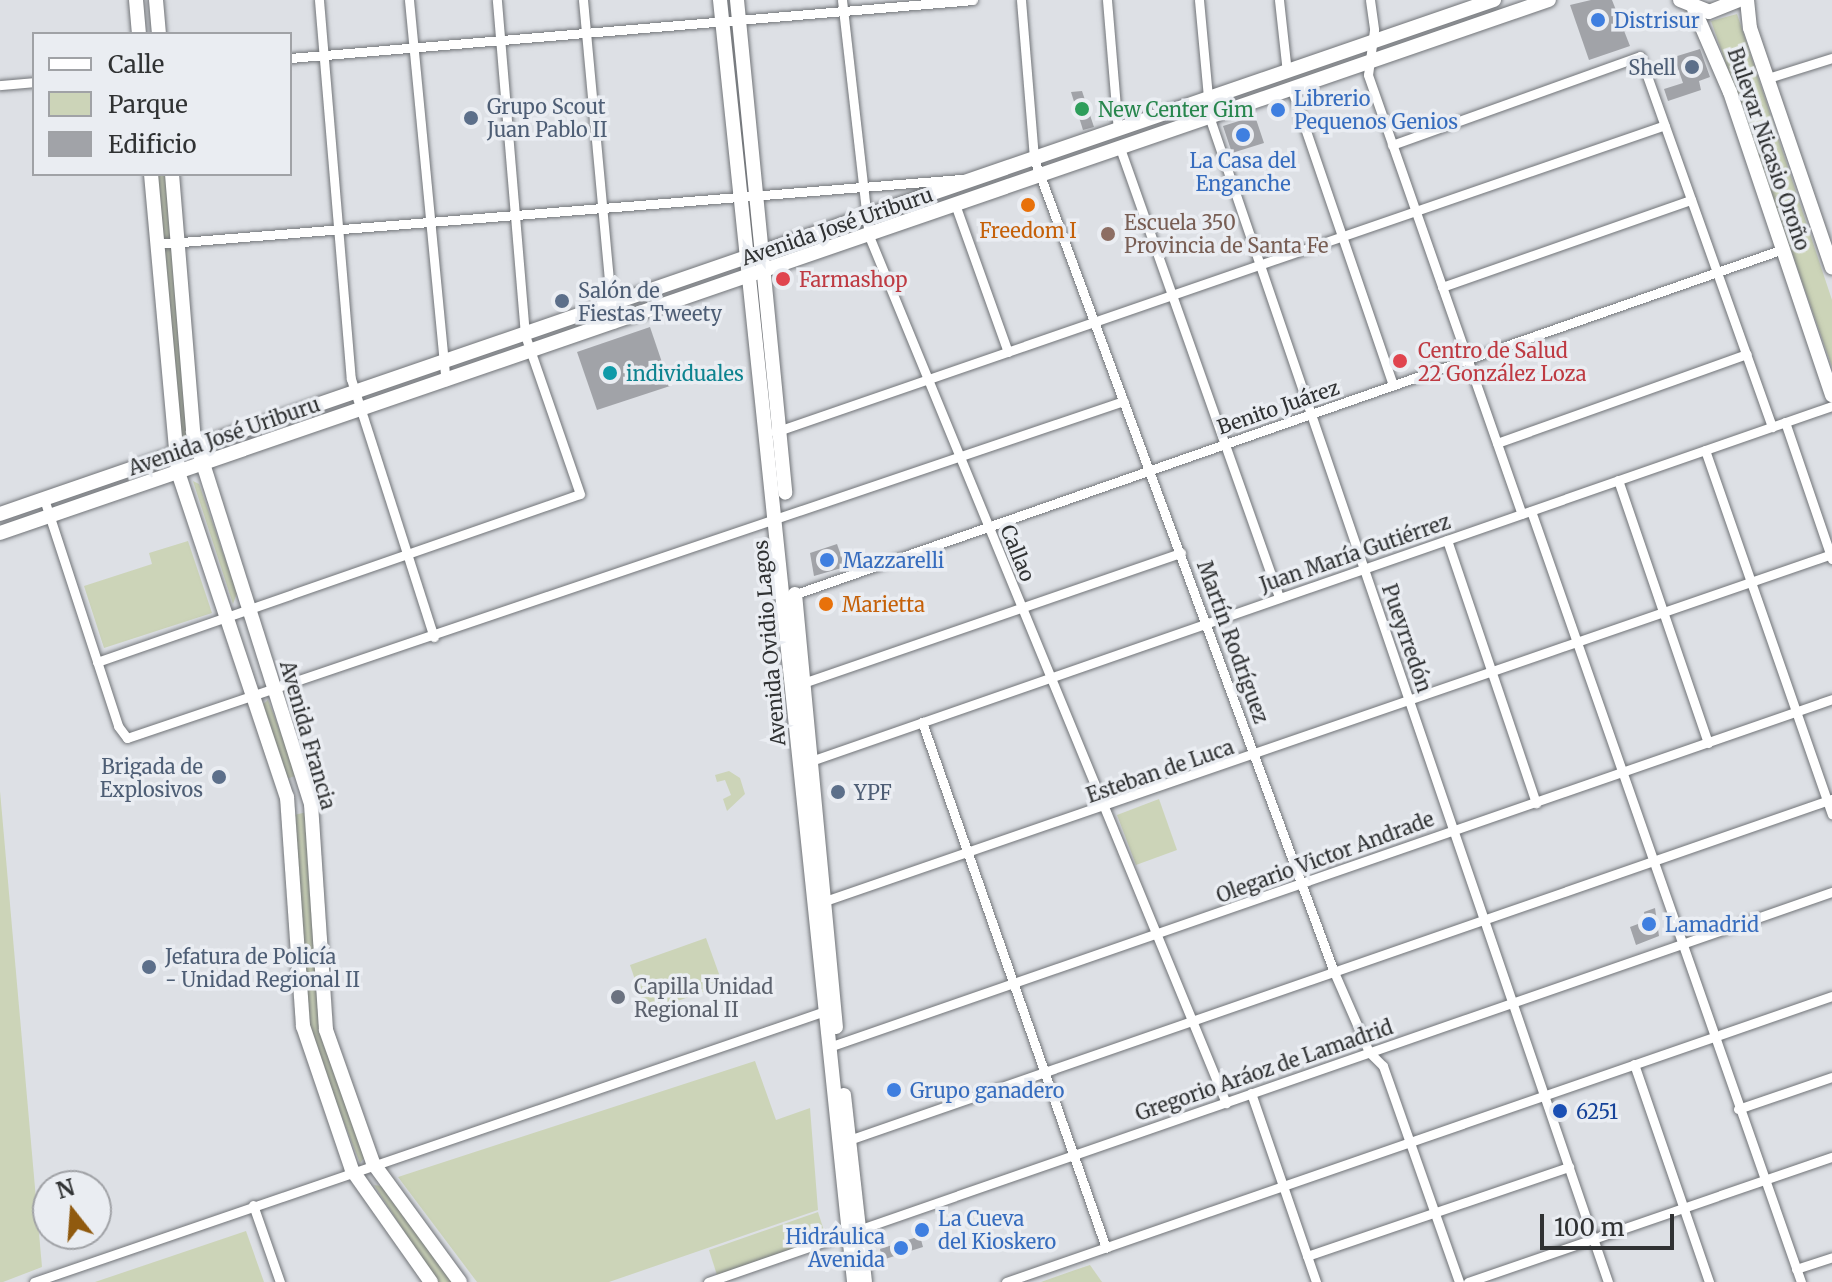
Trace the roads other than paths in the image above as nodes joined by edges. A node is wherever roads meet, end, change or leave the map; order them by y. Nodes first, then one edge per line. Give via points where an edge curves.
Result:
1 (136, 0) edge
2 (156, 0) edge
3 (319, 0) edge
4 (409, 0) edge
5 (497, 0) edge
6 (583, 0) edge
7 (720, 0) edge
8 (737, 0) edge
9 (842, 0) edge
10 (973, 0) edge
11 (1021, 0) edge
12 (1107, 0) edge
13 (1199, 0) edge
14 (1279, 0) edge
15 (1370, 0) edge
16 (1494, 0) edge
17 (1549, 0) edge
18 (1738, 0) edge
19 (1747, 0) edge
20 (1683, 3) edge
21 (1460, 6) edge
22 (843, 12) junction
23 (738, 20) junction
24 (722, 21) junction
25 (139, 32) edge
26 (159, 32) edge
27 (584, 32) junction
28 (500, 39) junction
29 (1372, 42) junction
30 (412, 47) junction
31 (324, 55) junction
32 (292, 58) edge
33 (1832, 58) edge
34 (1370, 63) junction
35 (1287, 72) junction
36 (1768, 78) junction
37 (32, 82) edge
38 (0, 85) edge
39 (1292, 90) junction
40 (1210, 98) junction
41 (1210, 119) junction
42 (1665, 125) junction
43 (1118, 130) junction
44 (1392, 145) junction
45 (1121, 151) junction
46 (1034, 159) junction
47 (151, 176) edge
48 (172, 176) edge
49 (1041, 177) junction
50 (977, 179) junction
51 (862, 185) junction
52 (748, 196) junction
53 (1691, 200) junction
54 (956, 207) junction
55 (604, 208) junction
56 (1416, 212) junction
57 (516, 215) junction
58 (865, 218) junction
59 (428, 222) junction
60 (341, 229) junction
61 (869, 236) junction
62 (1340, 238) junction
63 (179, 243) junction
64 (157, 244) junction
65 (1783, 249) junction
66 (754, 258) junction
67 (1257, 267) junction
68 (1832, 267) edge
69 (1717, 272) junction
70 (757, 274) junction
71 (1442, 287) junction
72 (1172, 296) junction
73 (611, 306) junction
74 (1095, 322) junction
75 (613, 324) junction
76 (525, 335) junction
77 (531, 352) junction
78 (1008, 352) junction
79 (1747, 354) junction
80 (1467, 359) junction
81 (440, 364) junction
82 (926, 380) junction
83 (446, 381) junction
84 (1393, 385) junction
85 (354, 393) junction
86 (1832, 395) edge
87 (1124, 401) junction
88 (1832, 406) edge
89 (358, 411) junction
90 (1310, 415) junction
91 (1785, 422) junction
92 (1772, 427) junction
93 (774, 432) junction
94 (1497, 443) junction
95 (1225, 445) junction
96 (195, 446) junction
97 (1705, 450) junction
98 (175, 453) junction
99 (960, 461) junction
100 (200, 465) junction
101 (1150, 470) junction
102 (178, 472) junction
103 (1618, 480) junction
104 (44, 499) junction
105 (1526, 512) junction
106 (0, 514) edge
107 (50, 516) junction
108 (783, 520) junction
109 (988, 528) junction
110 (0, 533) edge
111 (1447, 540) junction
112 (1181, 553) junction
113 (406, 555) junction
114 (1832, 556) edge
115 (1364, 569) junction
116 (1750, 583) junction
117 (790, 596) junction
118 (1279, 598) junction
119 (249, 609) junction
120 (1021, 609) junction
121 (1662, 614) junction
122 (226, 617) junction
123 (1207, 623) junction
124 (434, 637) junction
125 (1577, 644) junction
126 (97, 662) junction
127 (1492, 674) junction
128 (1050, 678) junction
129 (798, 684) junction
130 (276, 690) junction
131 (254, 697) junction
132 (1832, 699) edge
133 (1410, 702) junction
134 (1795, 712) junction
135 (922, 722) junction
136 (1708, 743) junction
137 (1257, 756) junction
138 (805, 763) junction
139 (1624, 773) junction
140 (1830, 800) edge
141 (1536, 803) junction
142 (1105, 809) junction
143 (1832, 815) edge
144 (1450, 831) junction
145 (968, 853) junction
146 (1654, 861) junction
147 (1303, 885) junction
148 (1832, 892) edge
149 (819, 903) junction
150 (1481, 921) junction
151 (1158, 936) junction
152 (1683, 944) junction
153 (1334, 972) junction
154 (1013, 984) junction
155 (1832, 996) edge
156 (1512, 1004) junction
157 (825, 1011) junction
158 (1193, 1021) junction
159 (1713, 1037) junction
160 (834, 1046) junction
161 (1369, 1052) junction
162 (1634, 1064) junction
163 (1044, 1072) junction
164 (1832, 1077) edge
165 (1251, 1093) junction
166 (1543, 1097) junction
167 (1226, 1103) junction
168 (1738, 1109) junction
169 (844, 1142) junction
170 (1411, 1142) junction
171 (1073, 1155) junction
172 (1832, 1157) edge
173 (373, 1163) junction
174 (1569, 1167) junction
175 (352, 1170) junction
176 (1763, 1181) junction
177 (1283, 1186) junction
178 (253, 1205) junction
179 (1684, 1208) junction
180 (1435, 1213) junction
181 (854, 1231) junction
182 (1593, 1239) junction
183 (1106, 1248) junction
184 (1307, 1256) junction
185 (1832, 1257) edge
186 (1796, 1269) junction
187 (34, 1282) edge
188 (280, 1282) edge
189 (431, 1282) edge
190 (460, 1282) edge
191 (708, 1282) edge
192 (854, 1282) edge
193 (865, 1282) edge
194 (1006, 1282) edge
195 (1316, 1282) edge
196 (1459, 1282) edge
197 (1468, 1282) edge
198 (1608, 1282) edge
199 (1709, 1282) edge
200 (1801, 1282) edge

1 - 25 main road
2 - 26 main road
3 - 31 street
4 - 30 street
5 - 28 street
6 - 27 street
7 - 24 main road, Avenida Ovidio Lagos
8 - 23 main road, Avenida Ovidio Lagos
9 - 22 street, Callao
10 - 22 street
11 - 46 street, Martín Rodríguez
12 - 43 street
13 - 40 street, Pueyrredón
14 - 35 street
15 - 29 street
16 - 21 main road, Avenida José Uriburu
17 - 34 main road, Avenida José Uriburu
18 - 20 main road via 1724,9
19 - 36 main road, Bulevar Nicasio Oroño
20 - 65 main road, Bulevar Nicasio Oroño via 1730,92
21 - 29 main road, Avenida José Uriburu
22 - 23 street
22 - 51 street, Callao
23 - 24 street
23 - 52 main road, Avenida Ovidio Lagos
24 - 27 street
24 - 52 main road, Avenida Ovidio Lagos
27 - 28 street
27 - 55 street
28 - 30 street
28 - 57 street
29 - 34 street
29 - 35 main road, Avenida José Uriburu
30 - 31 street
30 - 59 street
31 - 32 street
31 - 60 street
33 - 36 street
34 - 39 main road, Avenida José Uriburu
34 - 44 street via 1368,75
35 - 40 main road, Avenida José Uriburu
36 - 68 main road, Bulevar Nicasio Oroño
37 - 38 street
39 - 41 main road, Avenida José Uriburu
39 - 62 street
40 - 41 street, Pueyrredón
40 - 43 main road, Avenida José Uriburu
41 - 45 main road, Avenida José Uriburu
41 - 67 street, Pueyrredón
42 - 44 street via 1640,56
42 - 53 street
42 - 56 street
43 - 46 main road, Avenida José Uriburu
44 - 56 street
45 - 49 main road, Avenida José Uriburu
45 - 72 street
46 - 49 street, Martín Rodríguez
46 - 50 main road, Avenida José Uriburu
47 - 64 main road, Avenida Francia
48 - 63 main road, Avenida Francia
49 - 54 main road, Avenida José Uriburu
49 - 74 street, Martín Rodríguez
50 - 51 street
50 - 58 main road, Avenida José Uriburu
51 - 52 street
51 - 58 street, Callao
52 - 55 street
52 - 66 main road, Avenida Ovidio Lagos
53 - 69 street
53 - 71 street
54 - 61 main road, Avenida José Uriburu
54 - 78 street
55 - 57 street
55 - 73 street
56 - 62 street
56 - 71 street
57 - 59 street
57 - 76 street
58 - 61 street, Callao
58 - 66 main road, Avenida José Uriburu
59 - 60 street
59 - 81 street
60 - 63 street
60 - 85 street
61 - 70 main road, Avenida José Uriburu
61 - 82 street, Callao
62 - 67 street
62 - 84 street
63 - 64 street
63 - 96 main road, Avenida Francia
64 - 98 main road, Avenida Francia
65 - 69 street, Benito Juárez
65 - 86 main road, Bulevar Nicasio Oroño
66 - 70 main road, Avenida Ovidio Lagos
66 - 73 main road, Avenida José Uriburu
67 - 72 street
67 - 90 street, Pueyrredón
69 - 79 street
69 - 80 street, Benito Juárez
70 - 75 main road, Avenida José Uriburu
70 - 93 main road, Avenida Ovidio Lagos
71 - 80 street
72 - 74 street
72 - 95 street
73 - 75 street
73 - 76 main road, Avenida José Uriburu
74 - 78 street
74 - 87 street, Martín Rodríguez
75 - 77 main road, Avenida José Uriburu
76 - 77 street
76 - 81 main road, Avenida José Uriburu
77 - 83 main road, Avenida José Uriburu
77 - 113 street via 580,494
78 - 82 street
79 - 92 street
79 - 94 street
80 - 84 street, Benito Juárez
80 - 94 street
81 - 83 street
81 - 85 main road, Avenida José Uriburu
82 - 93 street
82 - 99 street, Callao
83 - 89 main road, Avenida José Uriburu
84 - 90 street, Benito Juárez
85 - 89 street
85 - 96 main road, Avenida José Uriburu
87 - 99 street
87 - 101 street, Martín Rodríguez
88 - 91 street, Juan María Gutiérrez
89 - 100 main road, Avenida José Uriburu
89 - 113 street
90 - 95 street, Benito Juárez
90 - 115 street, Pueyrredón
91 - 92 street, Juan María Gutiérrez
91 - 114 street
92 - 97 street, Juan María Gutiérrez
93 - 108 main road, Avenida Ovidio Lagos
94 - 105 street
95 - 101 street, Benito Juárez
95 - 118 street
96 - 98 main road, Avenida José Uriburu
96 - 100 main road, Avenida Francia
97 - 103 street, Juan María Gutiérrez
97 - 116 street
98 - 102 main road, Avenida Francia
98 - 104 main road, Avenida José Uriburu
99 - 108 street
99 - 109 street, Callao
100 - 102 main road, Avenida José Uriburu
100 - 119 main road, Avenida Francia
101 - 109 street, Benito Juárez
101 - 112 street, Martín Rodríguez
102 - 107 main road, Avenida José Uriburu
102 - 122 main road, Avenida Francia
103 - 105 street, Juan María Gutiérrez
103 - 121 street
104 - 106 main road, Avenida José Uriburu
104 - 107 street
105 - 111 street, Juan María Gutiérrez
105 - 125 street
107 - 110 main road, Avenida José Uriburu
107 - 126 street
108 - 117 main road, Avenida Ovidio Lagos
108 - 124 street
109 - 117 street, Benito Juárez
109 - 120 street, Callao
111 - 115 street, Juan María Gutiérrez
111 - 127 street
112 - 120 street
112 - 123 street, Martín Rodríguez
113 - 119 street
113 - 124 street
114 - 116 street, Esteban de Luca
115 - 118 street, Juan María Gutiérrez
115 - 133 street, Pueyrredón
116 - 121 street, Esteban de Luca
116 - 134 street
117 - 129 main road, Avenida Ovidio Lagos
118 - 123 street, Juan María Gutiérrez
119 - 122 street
119 - 130 main road, Avenida Francia
120 - 128 street, Callao
120 - 129 street
121 - 125 street, Esteban de Luca
121 - 136 street
122 - 126 street
122 - 131 main road, Avenida Francia
123 - 128 street, Juan María Gutiérrez
123 - 137 street, Martín Rodríguez
124 - 130 street
125 - 127 street, Esteban de Luca
125 - 139 street
126 - 131 street via 123,736
127 - 133 street, Esteban de Luca
127 - 141 street
128 - 135 street, Juan María Gutiérrez
128 - 142 street, Callao
129 - 138 main road, Avenida Ovidio Lagos
130 - 131 street
130 - 173 main road, Avenida Francia via 311,804 326,1030
131 - 175 main road, Avenida Francia via 288,807 303,1026
132 - 134 street, Olegario Victor Andrade
133 - 137 street, Esteban de Luca
133 - 144 street, Pueyrredón
134 - 136 street, Olegario Victor Andrade
134 - 140 street
135 - 138 street, Juan María Gutiérrez
135 - 145 street
136 - 139 street, Olegario Victor Andrade
137 - 142 street, Esteban de Luca
137 - 147 street, Martín Rodríguez
138 - 149 main road, Avenida Ovidio Lagos
139 - 141 street, Olegario Victor Andrade
139 - 146 street
140 - 143 street
140 - 146 street
141 - 144 street, Olegario Victor Andrade
142 - 145 street, Esteban de Luca
142 - 151 street, Callao
144 - 147 street, Olegario Victor Andrade
144 - 150 street, Pueyrredón
145 - 149 street, Esteban de Luca
145 - 154 street
146 - 150 street
146 - 152 street
147 - 151 street, Olegario Victor Andrade
147 - 153 street, Martín Rodríguez
148 - 152 street, Gregorio Aráoz de Lamadrid
149 - 157 main road, Avenida Ovidio Lagos
149 - 160 main road, Avenida Ovidio Lagos
150 - 153 street
150 - 156 street, Pueyrredón
151 - 154 street, Olegario Victor Andrade
151 - 158 street, Callao
152 - 156 street, Gregorio Aráoz de Lamadrid
152 - 159 street
153 - 158 street
153 - 161 street, Martín Rodríguez
154 - 160 street, Olegario Victor Andrade
154 - 163 street
155 - 159 street
156 - 161 street, Gregorio Aráoz de Lamadrid
156 - 166 street, Pueyrredón
157 - 160 main road, Avenida Ovidio Lagos
157 - 173 street
158 - 163 street
158 - 167 street, Callao
159 - 162 street
159 - 168 street
160 - 169 main road, Avenida Ovidio Lagos
161 - 165 street, Gregorio Aráoz de Lamadrid
161 - 170 street, Martín Rodríguez via 1383,1066
162 - 166 street
162 - 179 street
163 - 169 street
163 - 171 street
164 - 168 street
165 - 167 street, Gregorio Aráoz de Lamadrid
165 - 177 street
166 - 170 street
166 - 174 street, Pueyrredón
167 - 171 street, Gregorio Aráoz de Lamadrid
168 - 176 street
169 - 181 main road, Avenida Ovidio Lagos
170 - 177 street
170 - 180 street, Martín Rodríguez
171 - 181 street, Gregorio Aráoz de Lamadrid
171 - 183 street
172 - 176 street
173 - 175 street
173 - 190 main road, Avenida Francia
174 - 180 street
174 - 182 street, Pueyrredón
175 - 178 street
175 - 189 main road, Avenida Francia
176 - 179 street
176 - 186 street
177 - 183 street
177 - 184 street
178 - 187 street
178 - 188 street
179 - 182 street
179 - 199 street
180 - 184 street
180 - 196 street, Martín Rodríguez
181 - 191 street, Gregorio Aráoz de Lamadrid
181 - 192 main road, Avenida Ovidio Lagos
181 - 193 main road, Avenida Ovidio Lagos
182 - 197 street
182 - 198 street, Pueyrredón
183 - 194 street
184 - 195 street
185 - 186 street
186 - 200 street

